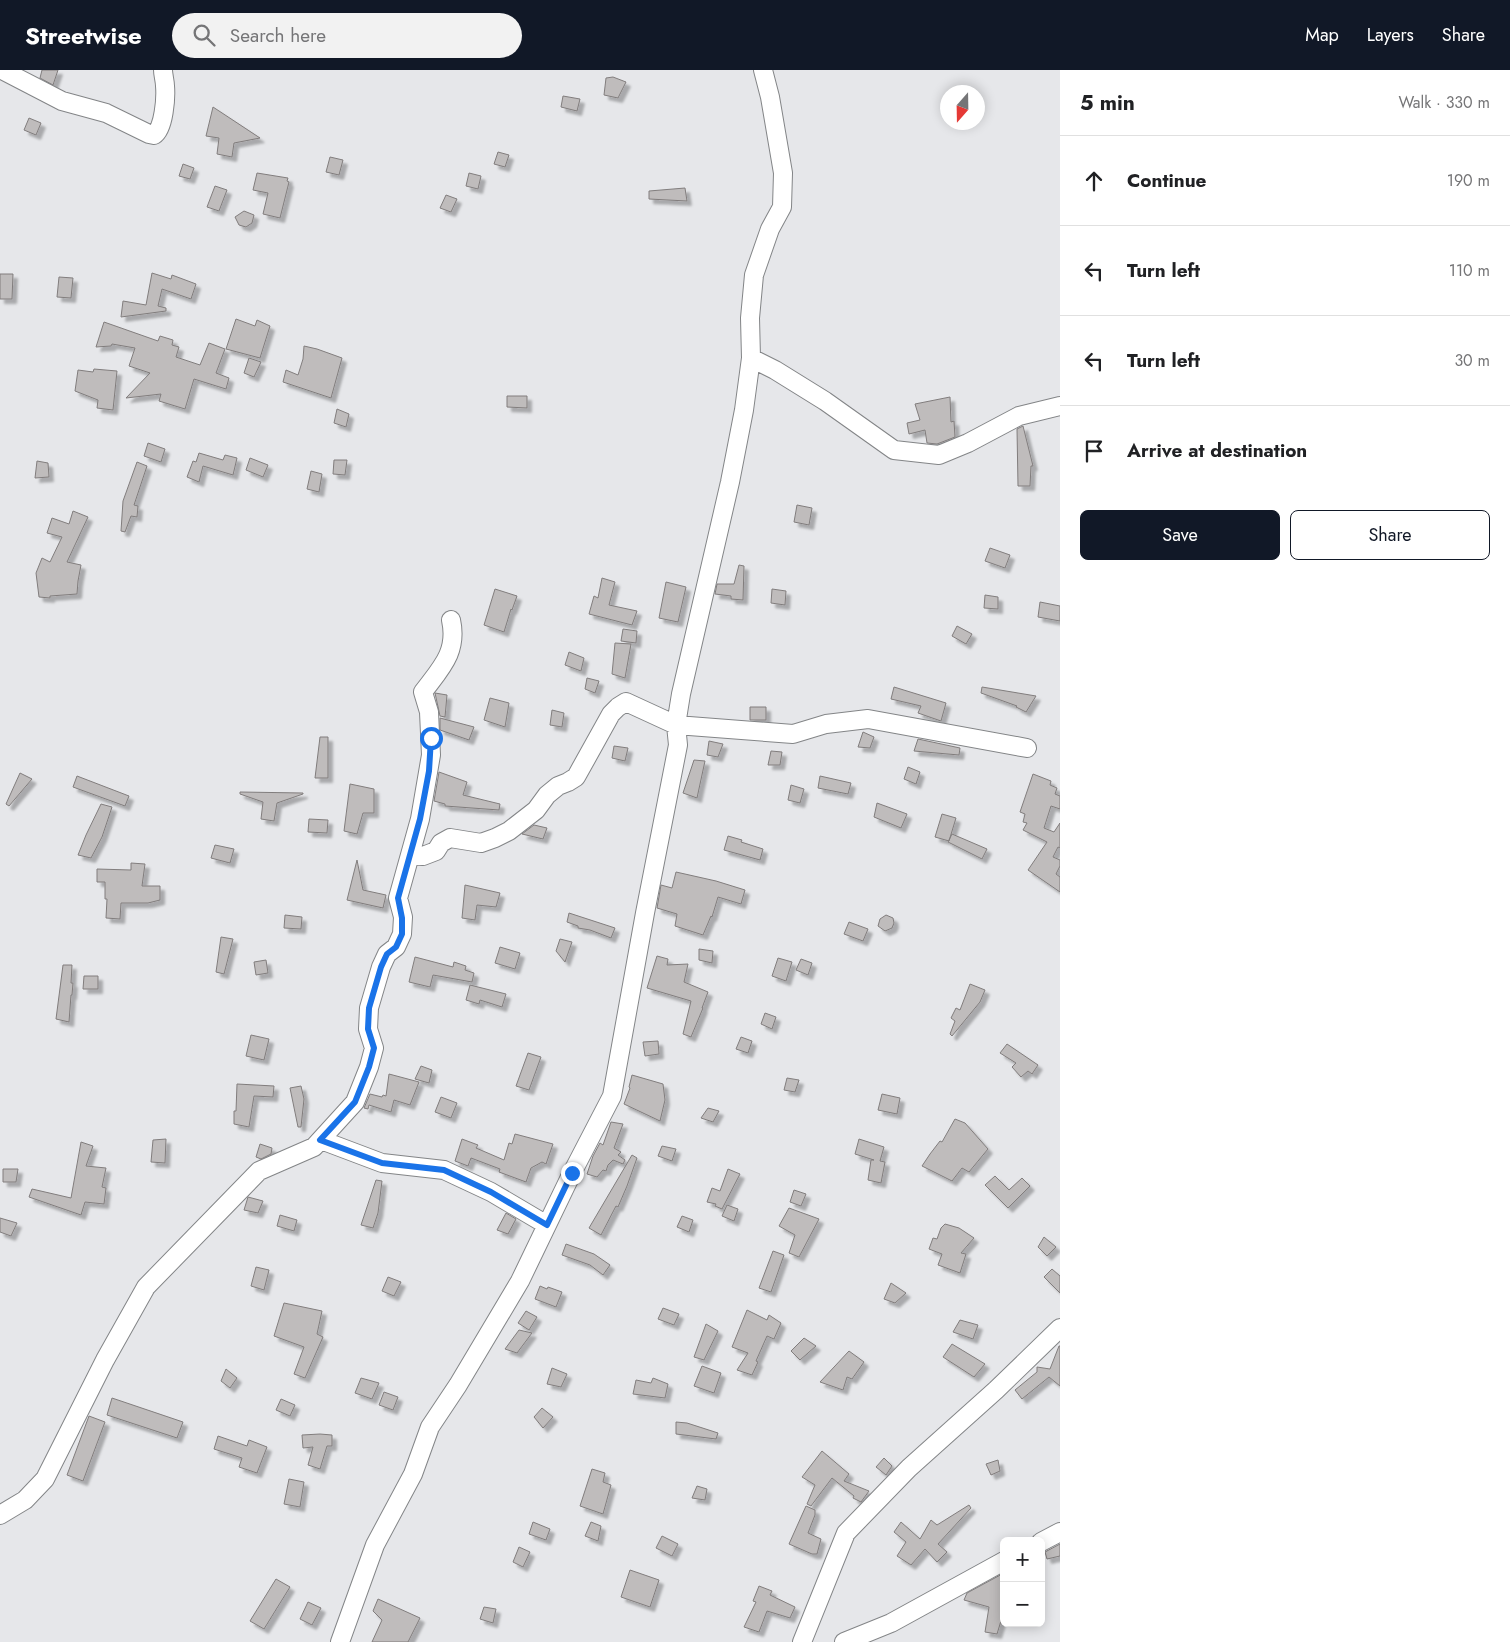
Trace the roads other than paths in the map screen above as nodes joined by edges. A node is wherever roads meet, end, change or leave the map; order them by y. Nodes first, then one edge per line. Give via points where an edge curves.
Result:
1 (2, 70) edge
2 (163, 70) edge
3 (763, 70) edge
4 (751, 358) junction
5 (1060, 406) edge
6 (451, 620) dead end
7 (676, 725) junction
8 (1027, 748) dead end
9 (411, 855) junction
10 (320, 1140) junction
11 (547, 1225) junction
12 (1060, 1328) edge
13 (0, 1515) edge
14 (1060, 1532) edge
15 (1045, 1540) edge
16 (1000, 1562) edge
17 (340, 1642) edge
18 (802, 1642) edge
19 (844, 1642) edge

1 - 2 street via 62,101 106,113 154,134 159,130 162,118
3 - 4 street via 784,173 783,198 754,275
4 - 5 street via 825,401 894,450 939,455 1020,416
4 - 7 street via 730,482 680,694
6 - 9 street via 452,646 423,692 429,712 431,754
7 - 8 street via 793,734 826,724 868,719
7 - 9 street via 626,702 611,714 576,776 547,794 536,810 509,831 481,843 450,838 436,851 423,856
7 - 11 street via 678,745 612,1096
9 - 10 street via 398,898 402,934 381,967 369,1008 368,1029 374,1048 369,1067 355,1102
10 - 11 street via 382,1163 444,1170 491,1192
10 - 13 street via 314,1147 260,1171 146,1287 45,1479 24,1500
11 - 17 street via 520,1281 430,1427 412,1474 376,1545
12 - 18 street via 910,1468 846,1533
14 - 15 street
16 - 19 street via 891,1623

